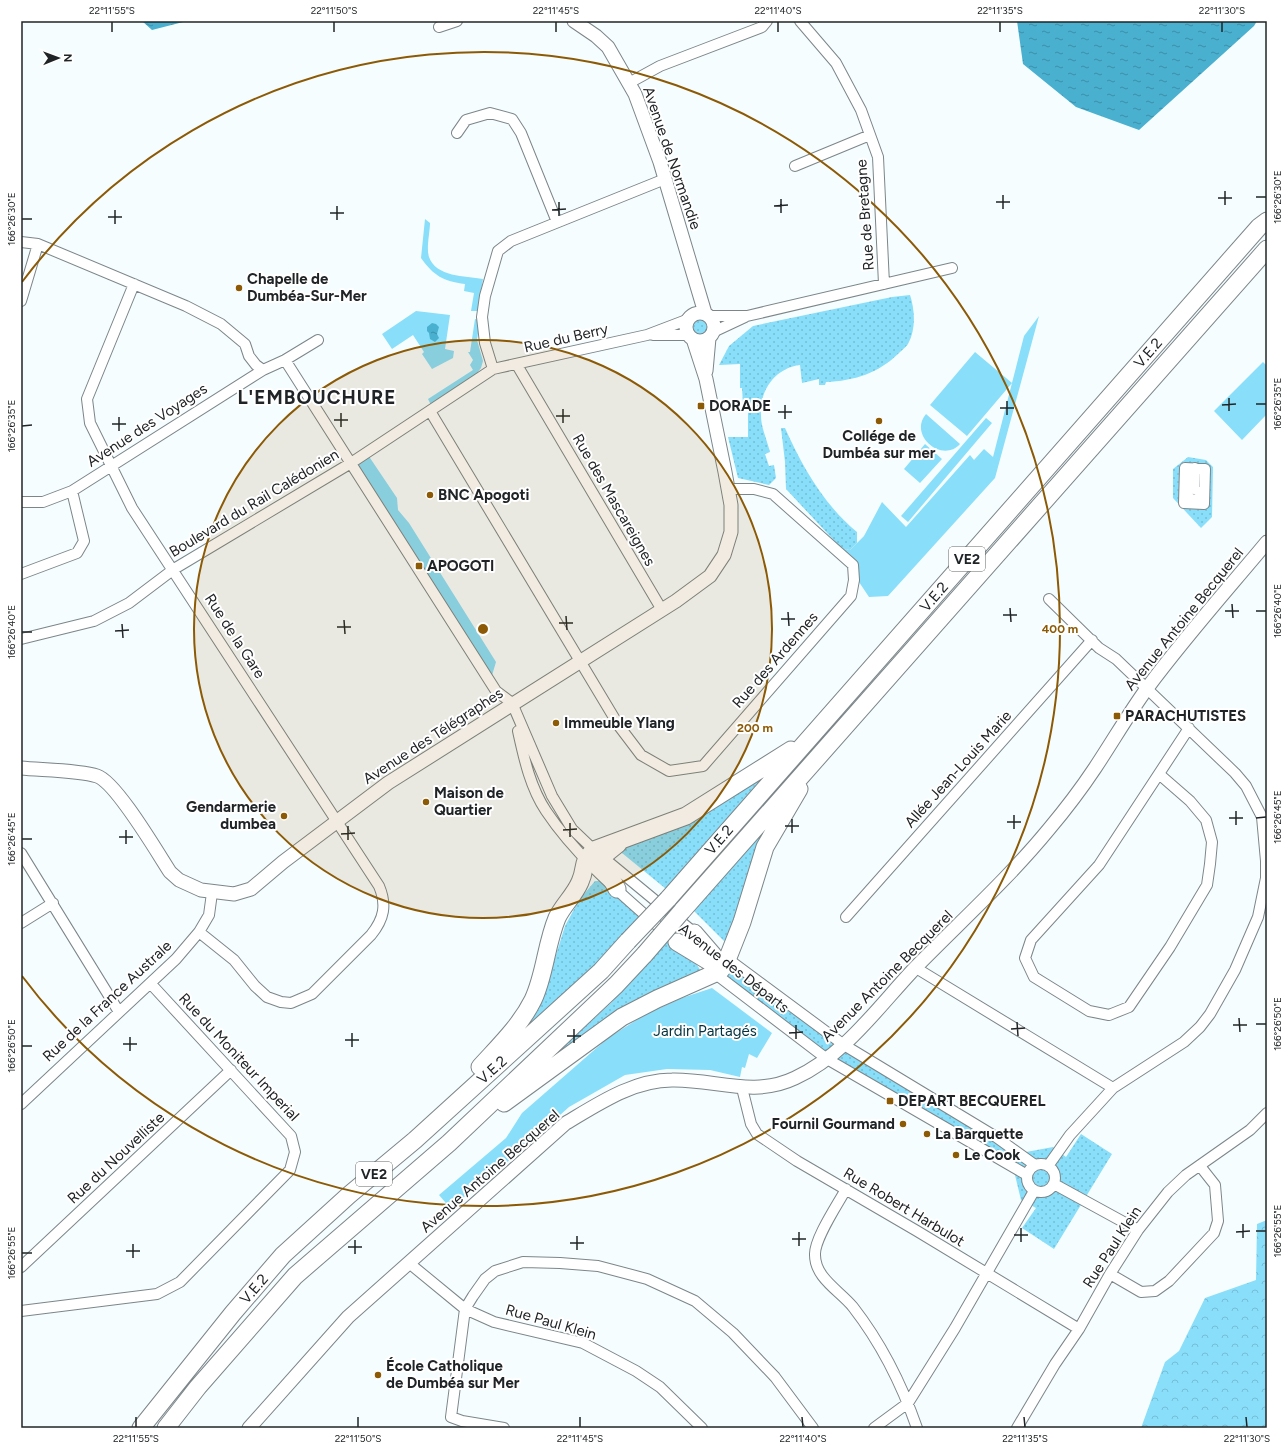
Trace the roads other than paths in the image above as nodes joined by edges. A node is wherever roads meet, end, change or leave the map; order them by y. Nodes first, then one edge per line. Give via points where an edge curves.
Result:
1 (457, 21) edge
2 (574, 21) edge
3 (767, 21) edge
4 (800, 21) edge
5 (439, 27) dead end
6 (628, 83) junction
7 (457, 133) dead end
8 (870, 135) junction
9 (795, 166) dead end
10 (665, 179) junction
11 (1267, 221) edge
12 (557, 222) junction
13 (21, 242) edge
14 (38, 244) junction
15 (1267, 249) edge
16 (952, 268) dead end
17 (695, 279) junction
18 (134, 284) junction
19 (884, 284) junction
20 (21, 301) edge
21 (707, 315) junction
22 (747, 316) junction
23 (690, 317) junction
24 (646, 335) junction
25 (711, 335) junction
26 (691, 337) junction
27 (318, 340) dead end
28 (286, 360) junction
29 (517, 365) junction
30 (263, 370) junction
31 (493, 370) junction
32 (706, 379) junction
33 (430, 411) junction
34 (351, 463) junction
35 (111, 466) junction
36 (728, 489) junction
37 (72, 492) junction
38 (1194, 494) joint
39 (21, 502) edge
40 (1267, 542) edge
41 (174, 569) junction
42 (21, 574) edge
43 (1049, 599) dead end
44 (662, 610) junction
45 (21, 639) edge
46 (1092, 640) junction
47 (579, 660) junction
48 (1147, 688) junction
49 (512, 703) junction
50 (1189, 728) junction
51 (808, 739) junction
52 (821, 752) junction
53 (21, 768) edge
54 (1159, 774) junction
55 (336, 821) junction
56 (1265, 832) edge
57 (21, 853) edge
58 (596, 860) junction
59 (621, 881) junction
60 (212, 893) junction
61 (53, 903) junction
62 (846, 917) dead end
63 (21, 923) edge
64 (198, 932) junction
65 (694, 933) joint
66 (677, 942) joint
67 (719, 965) junction
68 (916, 968) junction
69 (151, 984) junction
70 (119, 1012) junction
71 (844, 1045) junction
72 (827, 1059) junction
73 (231, 1070) junction
74 (742, 1088) junction
75 (1113, 1088) junction
76 (21, 1104) edge
77 (1267, 1113) edge
78 (415, 1140) junction
79 (449, 1143) junction
80 (1035, 1165) junction
81 (1048, 1166) junction
82 (1200, 1166) junction
83 (1027, 1175) junction
84 (1054, 1184) junction
85 (846, 1190) junction
86 (1034, 1191) junction
87 (1138, 1230) junction
88 (409, 1263) junction
89 (21, 1267) edge
90 (986, 1273) junction
91 (1110, 1274) junction
92 (465, 1309) junction
93 (21, 1311) edge
94 (1079, 1329) junction
95 (908, 1403) junction
96 (141, 1428) edge
97 (166, 1428) edge
98 (249, 1428) edge
99 (504, 1428) edge
100 (702, 1428) edge
101 (813, 1428) edge
102 (874, 1428) edge
103 (917, 1428) edge
104 (1017, 1428) edge

1 - 5 street
2 - 6 street, Avenue de Normandie via 608,47
3 - 6 street via 762,27 660,66
4 - 8 street, Rue de Bretagne via 836,63 861,110
6 - 10 street, Avenue de Normandie
7 - 12 street via 466,120 490,113 512,119 521,132
8 - 9 street
8 - 19 street, Rue de Bretagne via 878,157
10 - 12 street
10 - 17 street, Avenue de Normandie
11 - 51 highway, V.E.2 / VE2
12 - 31 street via 511,241 498,251 485,296 482,317
13 - 14 street
14 - 18 street
14 - 20 street
15 - 52 highway, V.E.2 / VE2
16 - 19 street
17 - 21 street, Avenue de Normandie
17 - 23 street, Avenue de Normandie
18 - 30 street via 220,324 245,344 249,356
18 - 35 street, Rue de la Gare via 87,399 90,423
19 - 22 street
21 - 22 street
21 - 23 street via 696,313
21 - 25 street via 714,325
22 - 25 street
23 - 24 street, Rue du Berry
23 - 26 street via 686,327
24 - 26 street, Rue du Berry
24 - 29 street, Rue du Berry
25 - 26 street via 701,340
25 - 32 street, Avenue des Télégraphes
26 - 32 street, Avenue des Télégraphes
27 - 28 street, Avenue des Voyages
28 - 30 street, Avenue des Voyages
28 - 34 street
29 - 31 street, Rue du Berry
29 - 44 street, Rue des Mascareignes
30 - 35 street, Avenue des Voyages
31 - 33 street, Boulevard du Rail Calédonien
32 - 36 street, Avenue des Télégraphes
33 - 34 street, Boulevard du Rail Calédonien
33 - 47 street, Rue des Ardennes
34 - 41 street, Boulevard du Rail Calédonien
34 - 49 street via 496,691
35 - 37 street, Avenue des Voyages
35 - 41 street, Rue de la Gare via 132,508
36 - 44 street, Avenue des Télégraphes via 730,532 724,555 710,576
36 - 47 street, Rue des Ardennes via 754,489 773,494 853,565 854,580 851,596 703,766 669,771 641,756 619,726
37 - 39 street, Avenue des Voyages via 42,502
37 - 42 street via 84,541 77,553
38 - 38 street via 1195,475
40 - 48 street, Avenue Antoine Becquerel via 1201,619
41 - 45 street, Boulevard du Rail Calédonien via 129,603 94,621
41 - 55 street, Rue de la Gare
43 - 46 street
44 - 47 street, Avenue des Télégraphes
46 - 48 street
46 - 62 street, Allée Jean-Louis Marie
47 - 49 street, Avenue des Télégraphes
48 - 50 street
48 - 68 street, Avenue Antoine Becquerel via 1094,770 1046,832 962,923
49 - 55 street, Avenue des Télégraphes via 388,783
49 - 58 street via 552,796 572,829
50 - 54 street
50 - 56 street via 1246,786 1262,817
51 - 58 highway via 686,816 613,842
51 - 78 highway, V.E.2 / VE2, bridge via 601,971
52 - 67 highway via 765,846 742,922
52 - 79 highway, V.E.2 / VE2, bridge via 616,985
53 - 60 street, Avenue des Télégraphes via 87,774 105,779 121,798 170,872 190,887
54 - 54 street via 1099,865 1031,940 1025,958 1034,977 1089,1011 1109,1015 1129,1007 1207,885 1212,842 1206,820 1190,801
55 - 60 street, Avenue des Télégraphes via 251,889 234,894
55 - 64 street, Rue de la Gare via 379,886 384,906 379,925 312,994 291,1003 267,997 234,960
56 - 75 street via 1266,878 1258,917 1235,970 1210,1014 1184,1042
57 - 61 street
58 - 59 highway
58 - 78 highway via 565,904 557,920 533,1000 514,1031
59 - 65 street, Avenue des Départs
59 - 66 street, Avenue des Départs
60 - 64 street, Rue de la France Australe via 209,915
61 - 63 street
61 - 70 street
64 - 69 street, Rue de la France Australe
65 - 67 highway
66 - 67 highway via 702,958
67 - 71 street, Avenue des Départs
67 - 72 street, Avenue des Départs
67 - 79 highway via 622,1017
68 - 71 street, Avenue Antoine Becquerel
68 - 75 street
69 - 70 street, Rue de la France Australe
69 - 73 street, Rue du Moniteur Imperial
70 - 76 street, Rue de la France Australe
71 - 72 street, Avenue Antoine Becquerel
71 - 80 street, Avenue des Départs via 996,1136
72 - 74 street, Avenue Antoine Becquerel via 795,1078 761,1088
72 - 83 street, Avenue des Départs
73 - 89 street, Rue du Nouvelliste
73 - 93 street, Rue du Moniteur Imperial via 292,1136 295,1152 290,1170 180,1282 157,1294
74 - 85 street, Rue Robert Harbulot via 751,1124 757,1134
74 - 88 street, Avenue Antoine Becquerel via 671,1080 639,1085 606,1100 566,1123
75 - 81 street via 1070,1135
77 - 82 street, Rue Paul Klein via 1250,1130
78 - 96 highway, V.E.2 / VE2 via 284,1254 232,1313
79 - 97 highway, V.E.2 / VE2 via 295,1276 198,1387
80 - 81 street
80 - 83 street
81 - 84 street via 1054,1172
82 - 87 street, Rue Paul Klein via 1168,1192
82 - 91 street via 1215,1185 1218,1221 1214,1233 1169,1281 1156,1291 1141,1292
83 - 86 street via 1028,1184
84 - 86 street via 1048,1191
84 - 87 street
85 - 90 street, Rue Robert Harbulot
85 - 95 street via 817,1242 814,1253 815,1266 852,1306 874,1337
86 - 90 street
87 - 91 street, Rue Paul Klein
88 - 92 street, Rue Paul Klein
88 - 98 street, Avenue Antoine Becquerel via 348,1317
90 - 94 street, Rue Robert Harbulot
90 - 95 street
91 - 94 street, Rue Paul Klein
92 - 99 street via 451,1417
92 - 100 street, Rue Paul Klein via 494,1322 583,1343 605,1354 660,1387
92 - 101 street via 485,1279 495,1271 523,1262 598,1266 647,1280 695,1301 734,1333 774,1377
94 - 104 street, Rue Paul Klein
95 - 102 street
95 - 103 street

